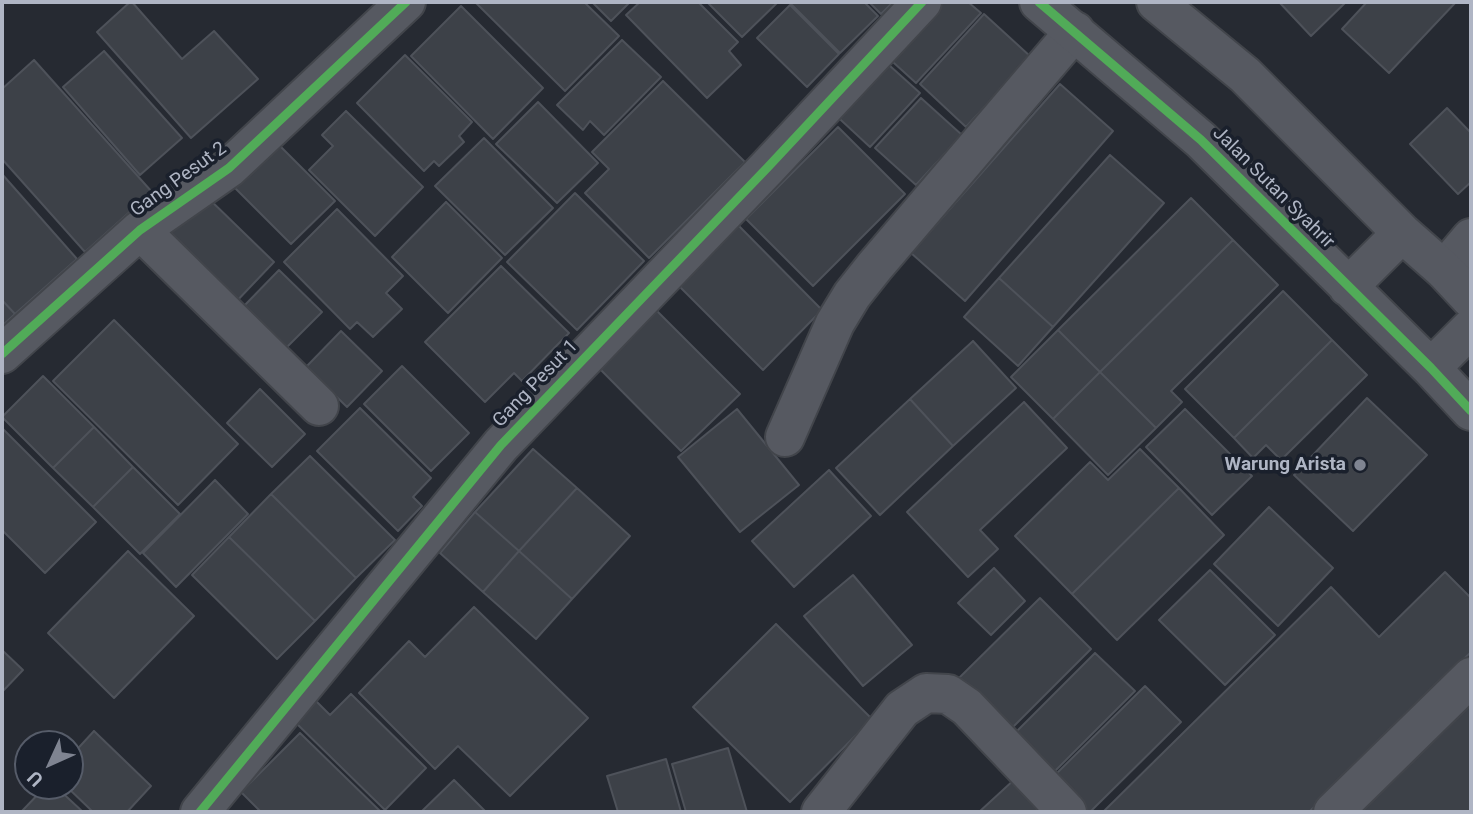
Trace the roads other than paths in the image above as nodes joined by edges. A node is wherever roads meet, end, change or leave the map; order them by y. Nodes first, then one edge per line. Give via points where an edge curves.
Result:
1 (406, 2) edge
2 (922, 2) edge
3 (1040, 2) edge
4 (1156, 2) edge
5 (1075, 31) junction
6 (140, 230) junction
7 (1402, 233) junction
8 (1471, 238) edge
9 (1444, 270) junction
10 (1348, 287) junction
11 (1471, 299) edge
12 (1471, 328) edge
13 (2, 354) edge
14 (1431, 368) junction
15 (319, 407) dead end
16 (1471, 411) edge
17 (785, 437) dead end
18 (1471, 677) edge
19 (200, 812) edge
20 (821, 812) edge
21 (1067, 812) edge
22 (1333, 812) edge

1 - 6 street, Gang Pesut 2 via 229,168
2 - 19 street, Gang Pesut 1 via 501,445
3 - 5 street, Jalan Sutan Syahrir
4 - 7 street via 1245,75
5 - 10 street, Jalan Sutan Syahrir via 1201,141
5 - 17 street via 852,295
6 - 13 street, Gang Pesut 2
6 - 15 street
7 - 9 street
7 - 10 street
8 - 9 street
9 - 11 street
10 - 14 street, Jalan Sutan Syahrir
12 - 14 street
14 - 16 street, Jalan Sutan Syahrir
18 - 22 street
20 - 21 street via 902,709 926,693 948,694 967,707

